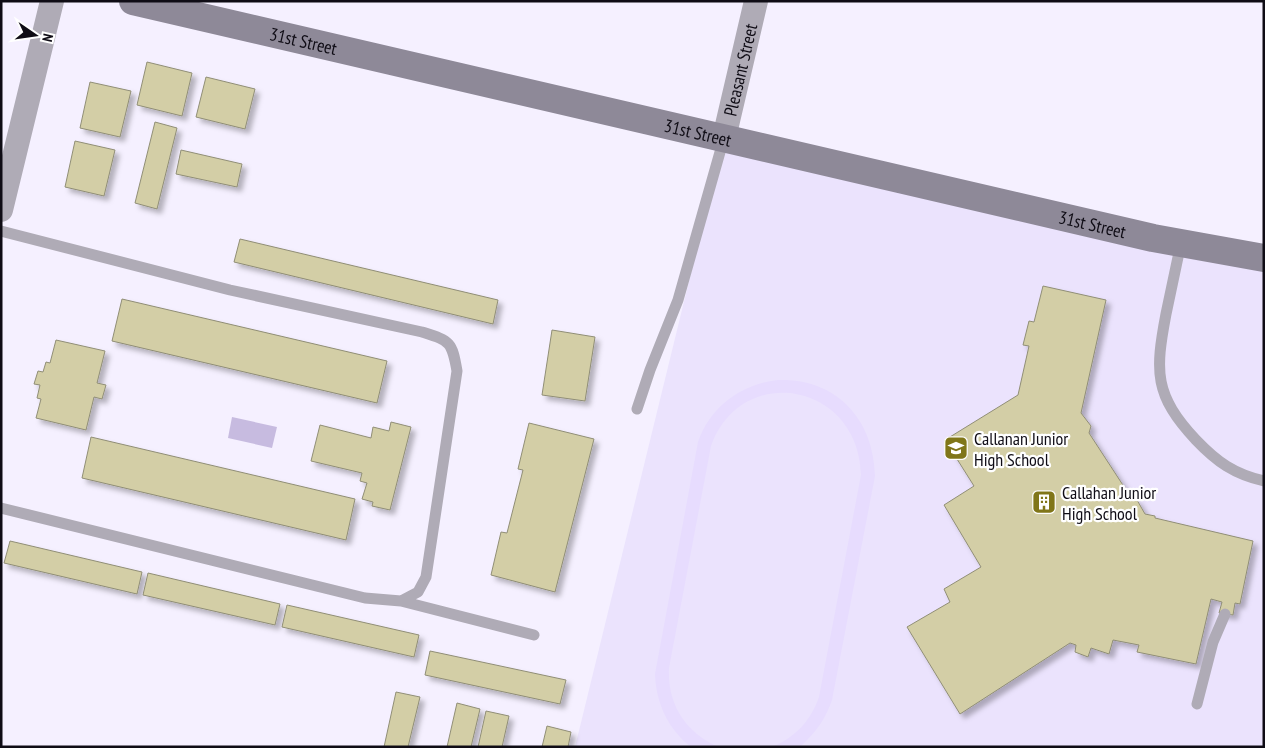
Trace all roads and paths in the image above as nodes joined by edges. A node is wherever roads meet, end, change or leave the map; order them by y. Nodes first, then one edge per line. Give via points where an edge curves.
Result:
1 (52, 1) edge
2 (134, 1) edge
3 (756, 1) edge
4 (724, 138) junction
5 (1, 210) edge
6 (1, 231) edge
7 (1181, 243) junction
8 (1264, 258) edge
9 (638, 409) dead end
10 (1264, 481) edge
11 (1, 508) edge
12 (402, 601) junction
13 (1225, 614) dead end
14 (534, 635) dead end
15 (1198, 704) dead end

1 - 5 street
2 - 4 main road, 31st Street
3 - 4 street, Pleasant Street
4 - 7 main road, 31st Street
4 - 9 lane via 678,300
6 - 12 lane via 230,290 444,339 454,351 456,371 426,577 418,592
7 - 8 main road, 31st Street
7 - 10 lane via 1159,351 1163,391 1171,410 1210,455 1228,468
11 - 12 lane via 365,598
12 - 14 lane
13 - 15 lane via 1212,642

